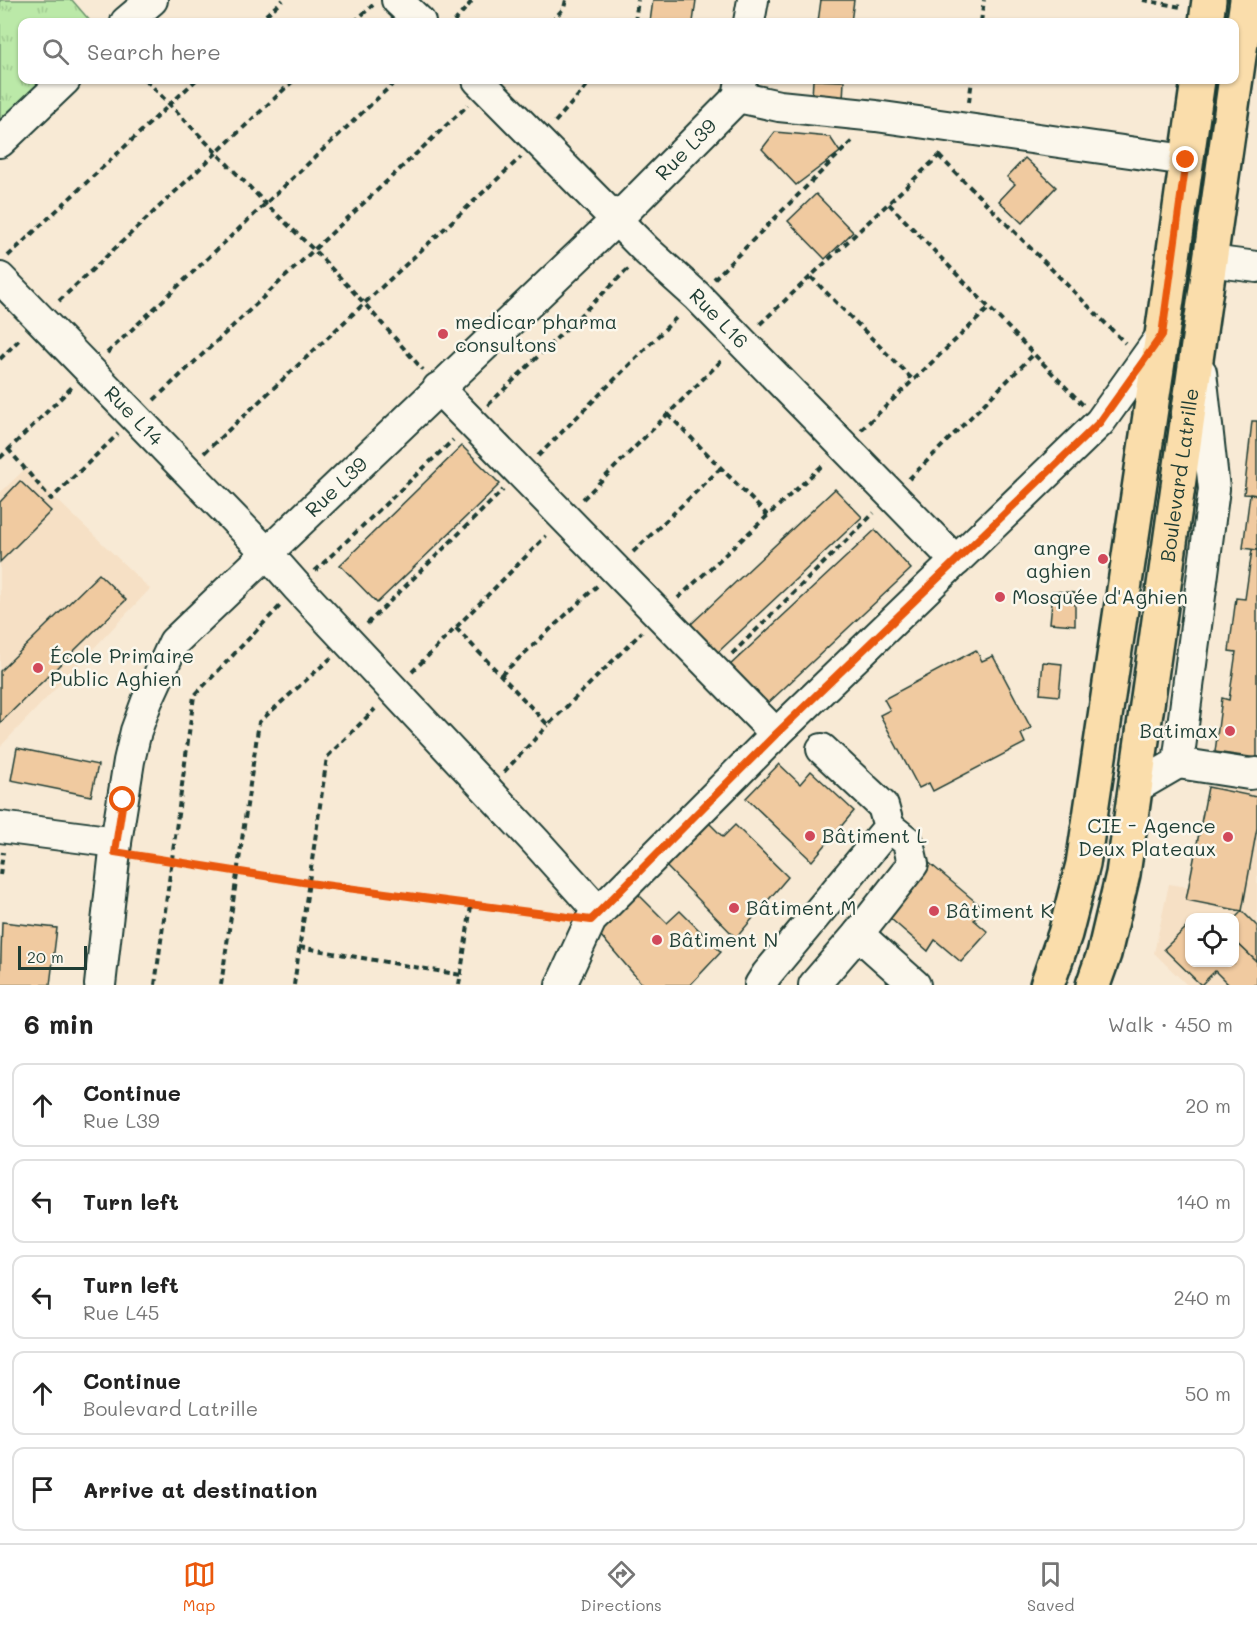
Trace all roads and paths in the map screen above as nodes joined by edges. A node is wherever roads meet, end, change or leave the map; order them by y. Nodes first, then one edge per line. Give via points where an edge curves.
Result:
1 (152, 0) edge
2 (283, 0) edge
3 (378, 0) edge
4 (397, 0) edge
5 (473, 0) edge
6 (566, 0) edge
7 (638, 0) edge
8 (753, 0) edge
9 (984, 0) edge
10 (1143, 0) edge
11 (1247, 0) edge
12 (1207, 11) edge
13 (131, 18) edge
14 (263, 18) edge
15 (358, 18) edge
16 (416, 18) edge
17 (457, 18) edge
18 (555, 18) edge
19 (635, 18) edge
20 (750, 18) edge
21 (982, 18) edge
22 (1239, 56) edge
23 (61, 84) edge
24 (150, 84) edge
25 (192, 84) edge
26 (290, 84) edge
27 (393, 84) edge
28 (482, 84) edge
29 (588, 84) edge
30 (1197, 84) edge
31 (1235, 84) edge
32 (740, 88) edge
33 (169, 104) junction
34 (876, 116) junction
35 (0, 142) edge
36 (537, 142) junction
37 (216, 153) junction
38 (939, 156) dead end
39 (1186, 160) junction
40 (265, 203) junction
41 (890, 204) dead end
42 (617, 219) junction
43 (314, 250) junction
44 (647, 251) junction
45 (1210, 261) junction
46 (0, 263) edge
47 (1257, 267) edge
48 (811, 277) dead end
49 (0, 278) edge
50 (698, 296) junction
51 (364, 303) junction
52 (989, 308) junction
53 (40, 319) junction
54 (1162, 335) junction
55 (1198, 347) junction
56 (0, 359) edge
57 (1144, 363) junction
58 (89, 370) junction
59 (913, 380) junction
60 (438, 388) junction
61 (668, 414) dead end
62 (135, 417) junction
63 (471, 422) junction
64 (1100, 422) junction
65 (844, 446) junction
66 (8, 450) junction
67 (0, 458) edge
68 (186, 470) junction
69 (521, 473) junction
70 (768, 516) junction
71 (267, 553) junction
72 (956, 561) junction
73 (298, 588) junction
74 (660, 615) junction
75 (456, 628) dead end
76 (348, 642) junction
77 (548, 725) junction
78 (776, 734) junction
79 (822, 749) dead end
80 (1178, 763) junction
81 (1257, 773) edge
82 (1135, 788) junction
83 (487, 790) junction
84 (0, 827) edge
85 (889, 827) junction
86 (116, 847) junction
87 (171, 861) junction
88 (238, 872) junction
89 (471, 906) junction
90 (595, 916) junction
91 (858, 934) junction
92 (300, 947) dead end
93 (460, 975) junction
94 (100, 985) edge
95 (154, 985) edge
96 (221, 985) edge
97 (459, 985) edge
98 (561, 985) edge
99 (760, 985) edge
100 (814, 985) edge
101 (915, 985) edge
102 (1047, 985) edge
103 (1094, 985) edge

1 - 13 street
2 - 14 path
3 - 15 path
4 - 16 street
5 - 17 path
6 - 18 path
7 - 19 path
8 - 20 street
9 - 21 path
10 - 12 path
11 - 22 main road, Boulevard Latrille
23 - 35 street
24 - 33 path
25 - 33 path
26 - 37 path
27 - 40 path
28 - 36 street, Rue L16
28 - 43 path
29 - 36 path
30 - 39 main road, Boulevard Latrille
31 - 45 main road, Boulevard Latrille
32 - 34 street via 779,106
32 - 42 street, Rue L39
33 - 37 path
33 - 46 path
34 - 39 street
34 - 50 path
36 - 42 street, Rue L16
36 - 51 path
37 - 40 path
37 - 53 path
38 - 57 path
39 - 54 main road, Boulevard Latrille
40 - 43 path
40 - 58 path
41 - 52 path
42 - 44 street, Rue L16
42 - 60 street, Rue L39
43 - 51 path
43 - 62 path
44 - 50 street, Rue L16
44 - 63 path
45 - 47 street
45 - 55 main road, Boulevard Latrille
48 - 59 path
49 - 53 street, Rue L14
50 - 65 street, Rue L16
50 - 69 path
51 - 60 path
51 - 68 path
52 - 59 path
52 - 64 path
53 - 56 path
53 - 58 street, Rue L14
54 - 57 street
54 - 102 main road, Boulevard Latrille via 1083,864
55 - 80 street via 1214,489
55 - 82 main road, Boulevard Latrille
57 - 64 street
58 - 62 street, Rue L14
58 - 66 path
59 - 65 path
60 - 63 street
60 - 71 street, Rue L39
61 - 70 path
62 - 66 path via 51,499
62 - 68 street, Rue L14
63 - 69 street
63 - 73 path
64 - 72 street
65 - 70 path
65 - 72 street, Rue L16
66 - 67 path
68 - 71 street, Rue L14
69 - 74 street
69 - 76 path
70 - 74 path
71 - 73 street, Rue L14
71 - 86 street, Rue L39 via 174,642 136,730
72 - 78 street
73 - 76 street, Rue L14
73 - 87 path via 194,696
74 - 77 path
74 - 78 street
75 - 77 path
76 - 83 street, Rue L14
76 - 88 path via 260,722
77 - 83 path
78 - 90 street
79 - 85 street via 883,806
80 - 81 street
80 - 82 street
82 - 103 main road, Boulevard Latrille via 1123,874
83 - 90 street, Rue L14
84 - 86 street
85 - 91 street via 908,842 913,864
85 - 99 street
86 - 87 path
86 - 94 street, Rue L39
87 - 88 path
87 - 95 path
88 - 89 path
88 - 96 path
89 - 90 path
89 - 93 path
90 - 98 street
91 - 100 street
91 - 101 street
92 - 93 path
93 - 97 path

